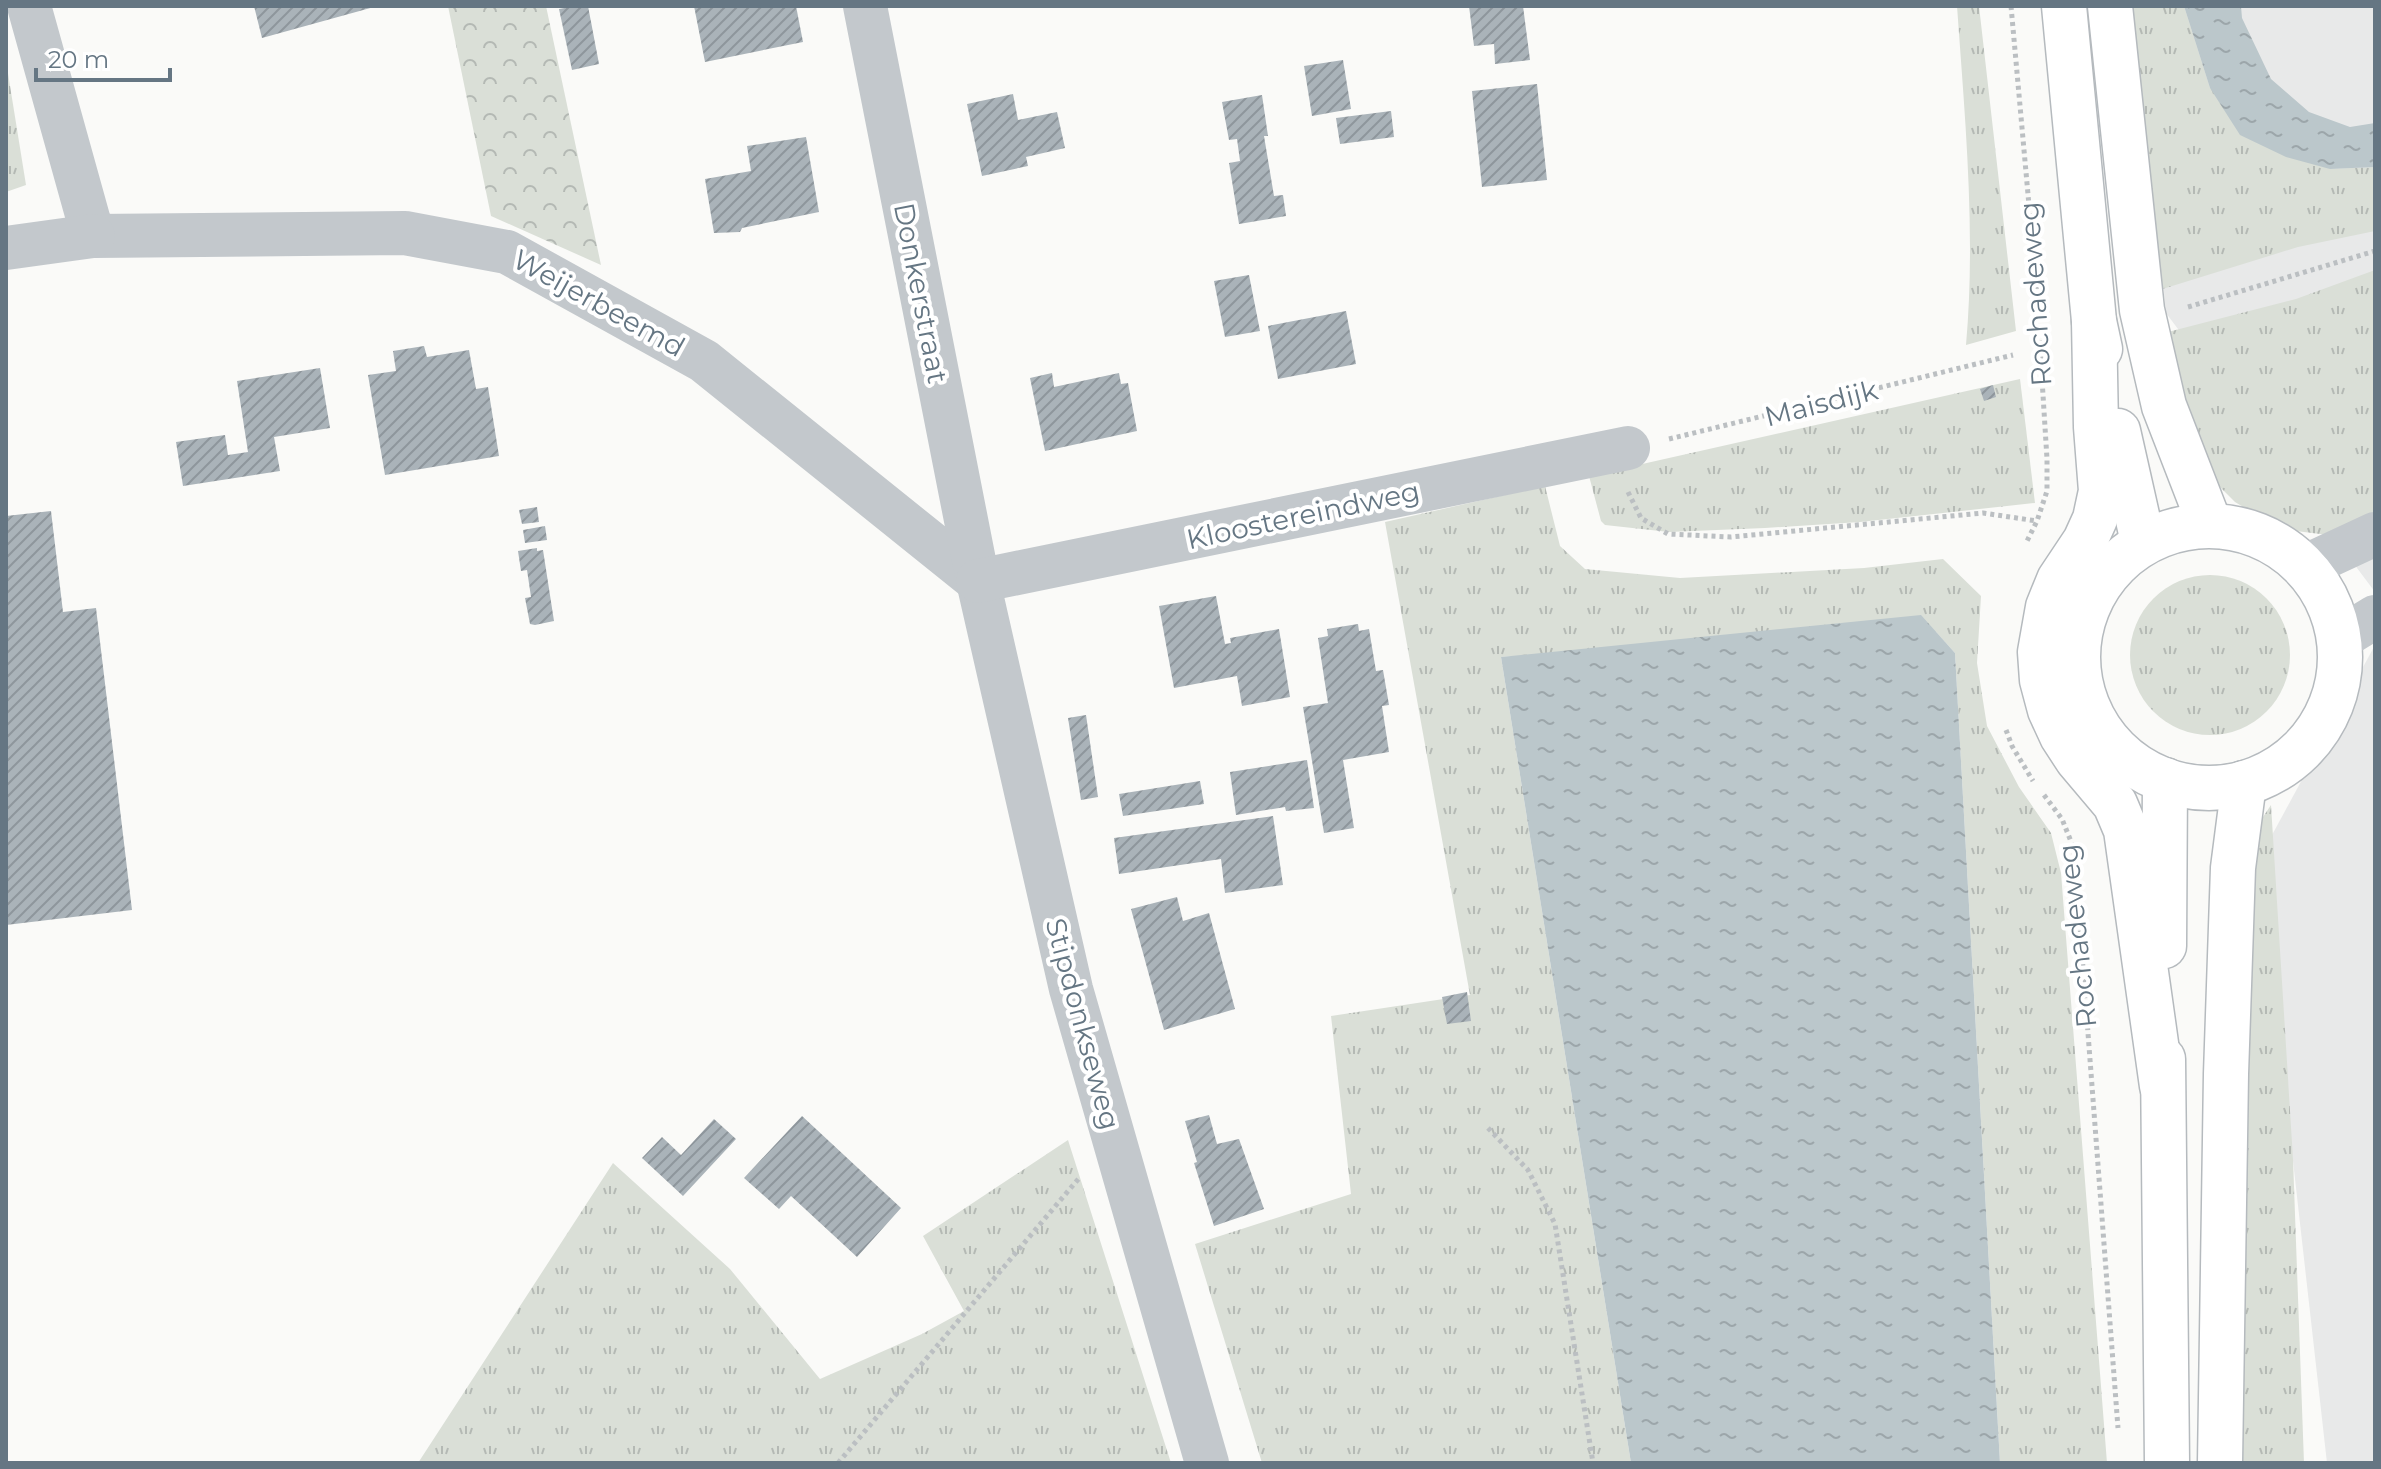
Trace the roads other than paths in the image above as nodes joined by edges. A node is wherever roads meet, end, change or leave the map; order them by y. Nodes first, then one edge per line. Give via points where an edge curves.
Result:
1 (29, 6) edge
2 (865, 6) edge
3 (2064, 6) edge
4 (2110, 6) edge
5 (93, 236) junction
6 (6, 248) edge
7 (2094, 321) junction
8 (1628, 448) road end
9 (2210, 525) junction
10 (2375, 534) edge
11 (2143, 542) junction
12 (2304, 567) junction
13 (978, 581) junction
14 (2357, 628) edge
15 (2165, 780) junction
16 (2244, 783) junction
17 (2162, 1086) junction
18 (1207, 1463) edge
19 (2167, 1463) edge
20 (2220, 1463) edge

1 - 5 street
2 - 13 street, Donkerstraat
3 - 7 main road, Rochadeweg
4 - 9 main road via 2142,310 2164,406
5 - 6 street, Weijerbeemd
5 - 13 street, Weijerbeemd via 405,233 507,252 704,361
7 - 11 main road, Rochadeweg
7 - 17 main road via 2101,491 2085,541 2048,607 2040,652 2042,680 2062,736 2115,804 2126,830
8 - 13 street, Kloostereindweg
9 - 11 main road via 2176,529
9 - 12 main road via 2256,535
10 - 12 street
11 - 15 main road via 2123,557 2092,596 2083,620 2078,669 2091,713 2105,736 2141,769
12 - 14 main road via 2327,600
13 - 18 street, Stipdonkseweg via 1071,989
14 - 16 main road via 2319,728 2291,758
15 - 16 main road via 2203,788
15 - 17 main road
16 - 20 main road via 2233,868
17 - 19 main road

